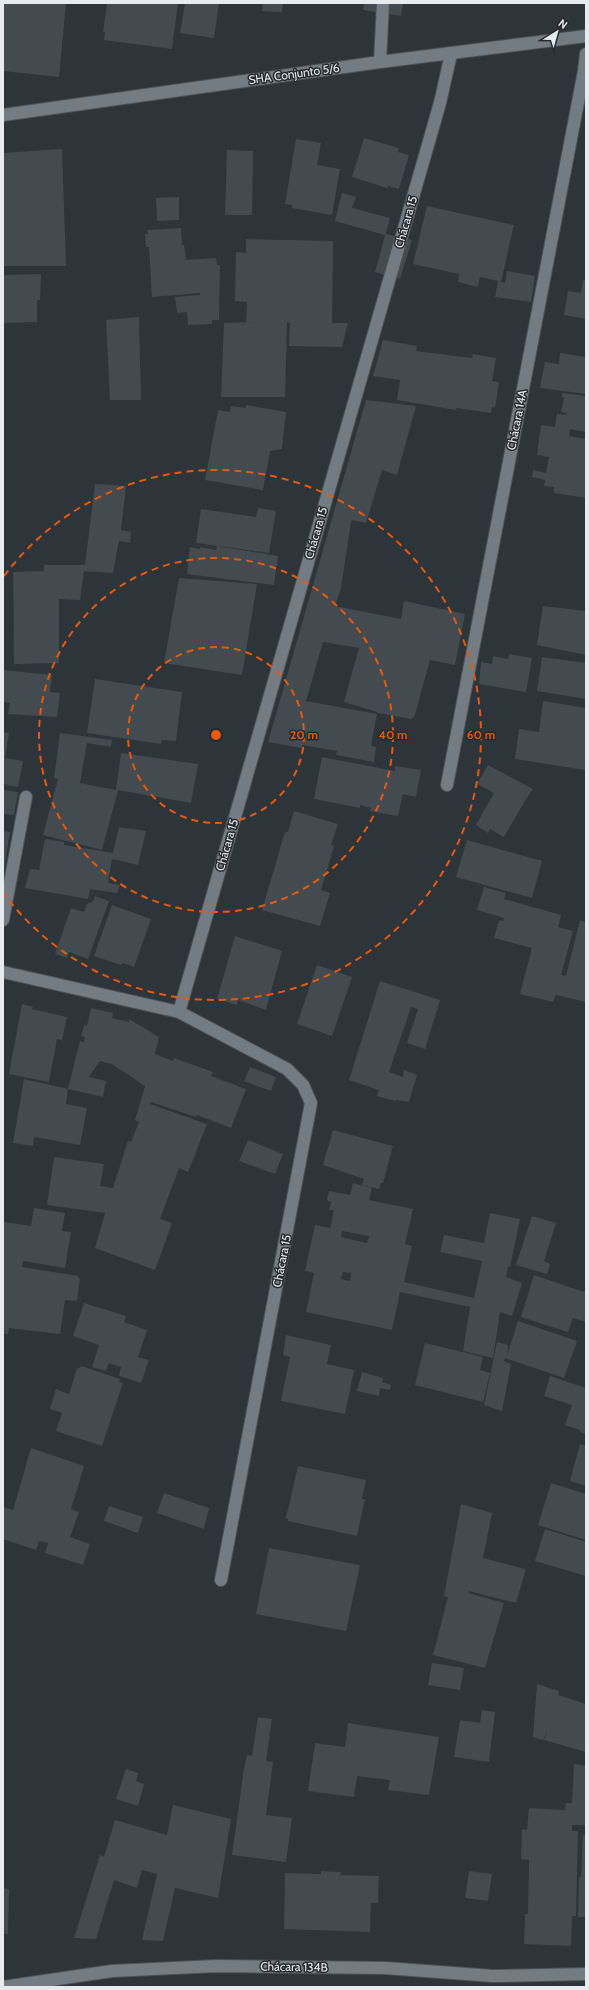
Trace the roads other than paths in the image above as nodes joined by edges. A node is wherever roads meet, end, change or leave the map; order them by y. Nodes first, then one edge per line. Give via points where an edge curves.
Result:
1 (383, 3) edge
2 (586, 36) edge
3 (451, 54) junction
4 (586, 54) edge
5 (380, 62) junction
6 (3, 114) edge
7 (447, 785) dead end
8 (26, 797) dead end
9 (3, 920) edge
10 (3, 972) edge
11 (179, 1012) junction
12 (221, 1580) dead end
13 (586, 1974) edge
14 (3, 1986) edge

1 - 5 street
2 - 3 street, SHA Conjunto 5/6
3 - 5 street, SHA Conjunto 5/6
3 - 11 street, Chácara 15 via 437,111
4 - 7 street, Chácara 14A
5 - 6 street, SHA Conjunto 5/6
8 - 9 street
10 - 11 street, Chácara 15
11 - 12 street, Chácara 15 via 287,1069 303,1085 312,1103
13 - 14 street, Chácara 134B via 493,1976 385,1968 216,1966 112,1971

